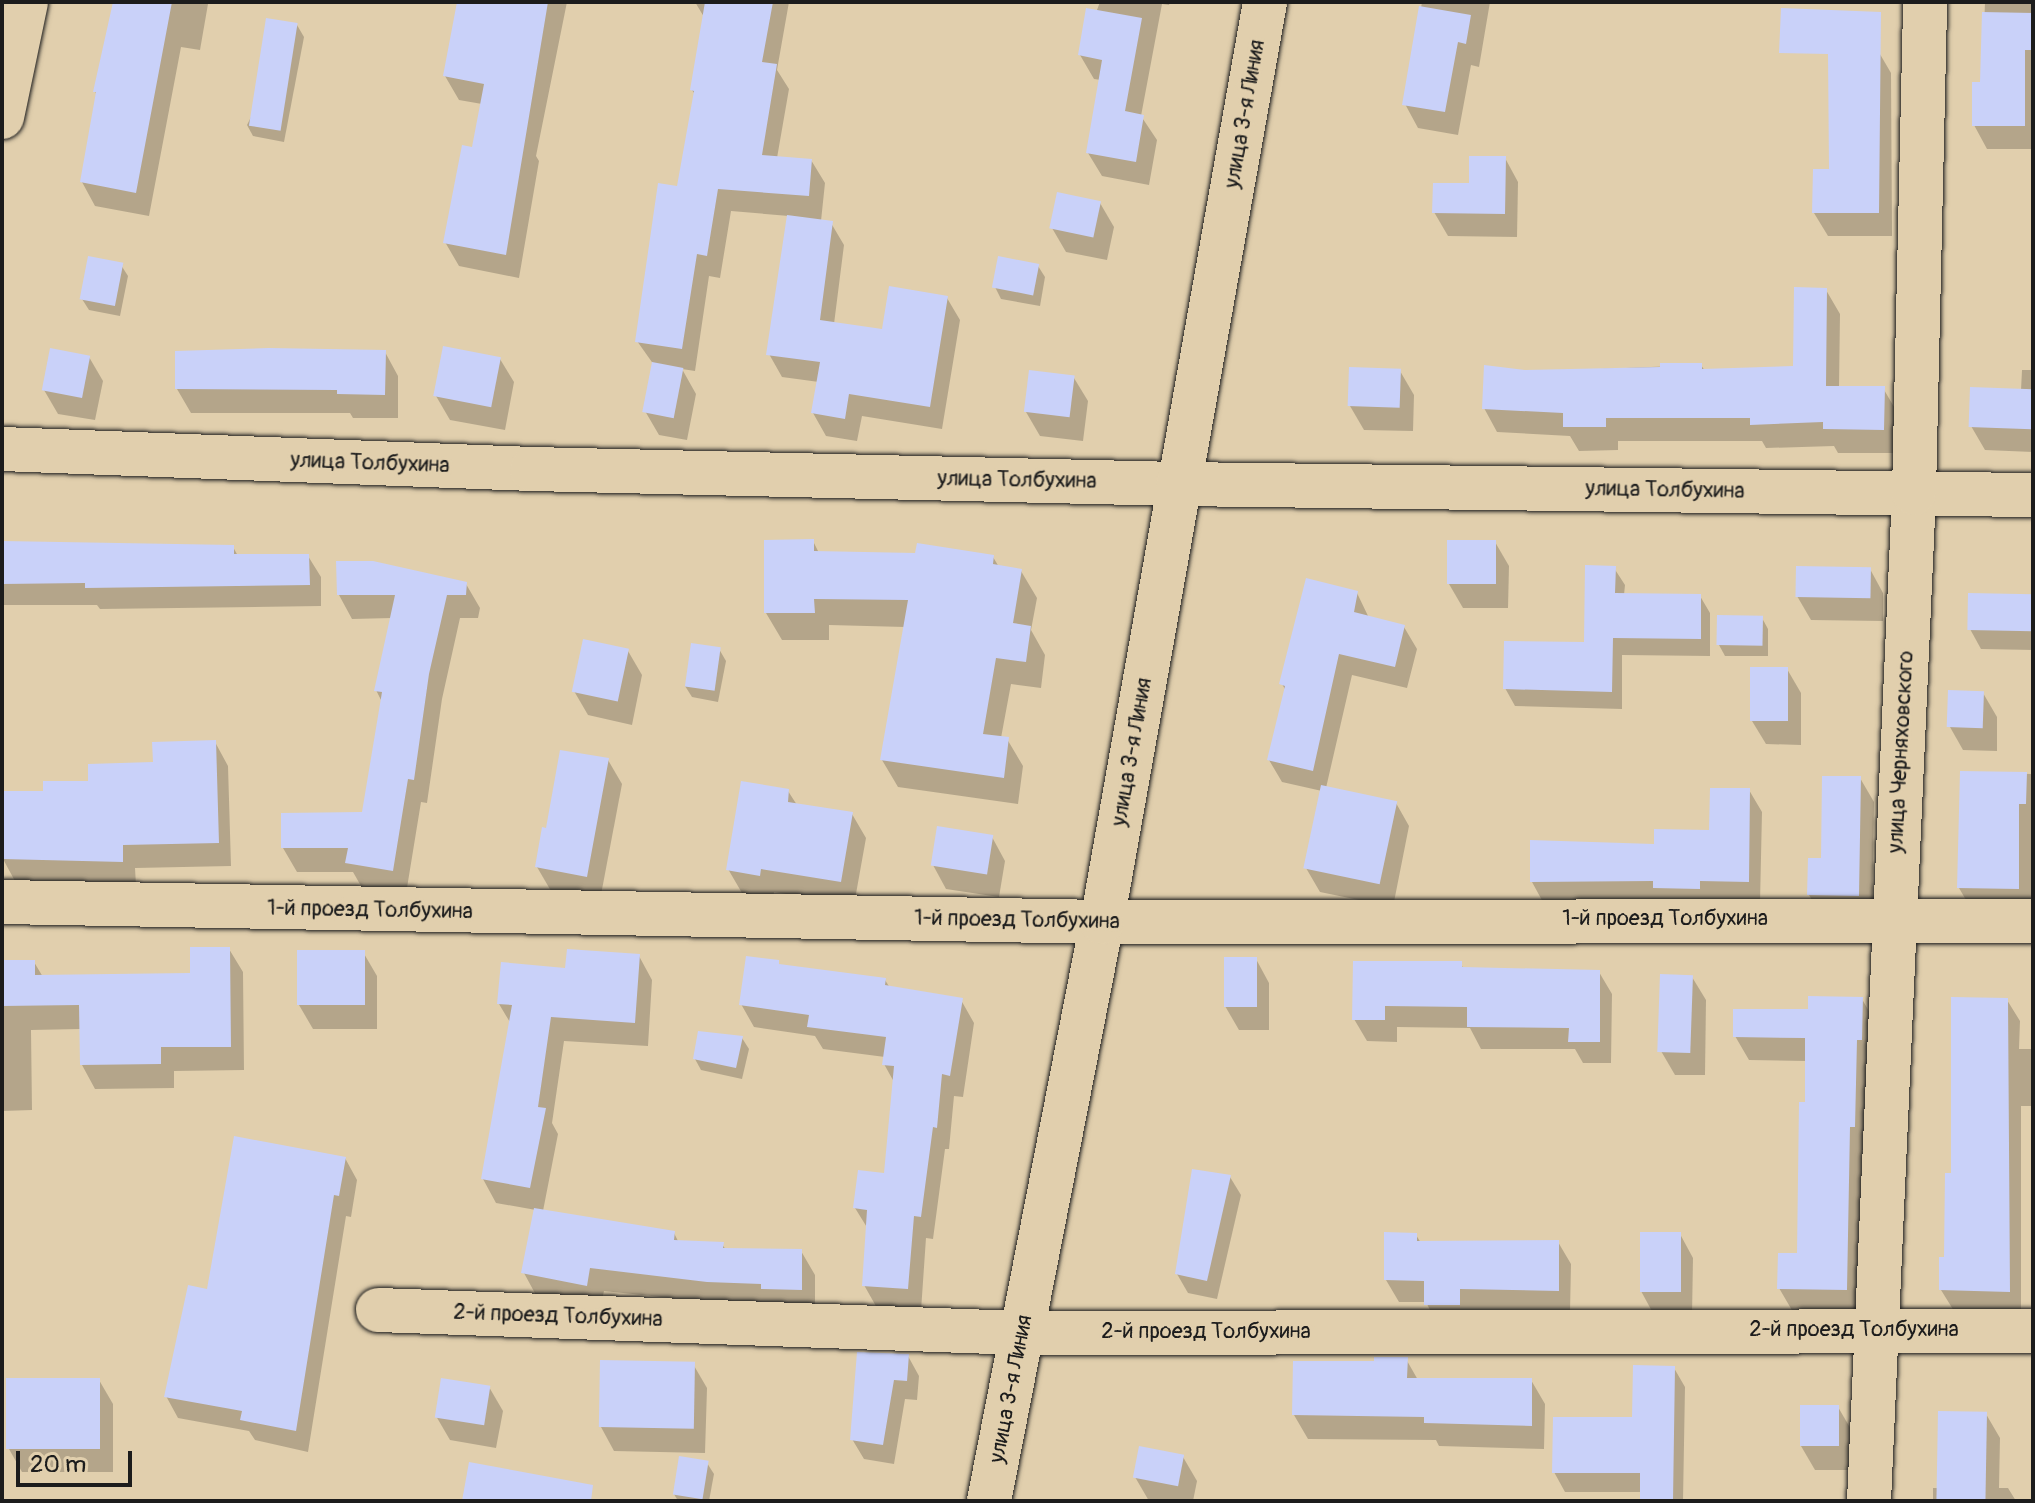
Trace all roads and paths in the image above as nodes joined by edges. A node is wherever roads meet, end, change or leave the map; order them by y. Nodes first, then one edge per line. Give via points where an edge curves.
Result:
1 (26, 2) edge
2 (1265, 2) edge
3 (1925, 2) edge
4 (2, 117) edge
5 (2, 449) edge
6 (1178, 484) junction
7 (1914, 493) junction
8 (2033, 495) edge
9 (2, 902) edge
10 (1893, 918) junction
11 (2033, 921) edge
12 (1102, 922) junction
13 (378, 1310) dead end
14 (1879, 1329) junction
15 (2033, 1331) edge
16 (1022, 1333) junction
17 (989, 1501) edge
18 (1869, 1501) edge

1 - 4 street
2 - 6 street, улица 3-я Линия
3 - 7 street, улица Черняховского
5 - 6 street, улица Толбухина via 532,469
6 - 7 street, улица Толбухина
6 - 12 street, улица 3-я Линия
7 - 8 street, улица Толбухина
7 - 10 street, улица Черняховского
9 - 12 street, 1-й проезд Толбухина
10 - 11 street, 1-й проезд Толбухина
10 - 12 street, 1-й проезд Толбухина
10 - 14 street, улица Черняховского
12 - 16 street, улица 3-я Линия
13 - 16 street, 2-й проезд Толбухина
14 - 15 street, 2-й проезд Толбухина
14 - 16 street, 2-й проезд Толбухина
14 - 18 street, улица Черняховского
16 - 17 street, улица 3-я Линия

